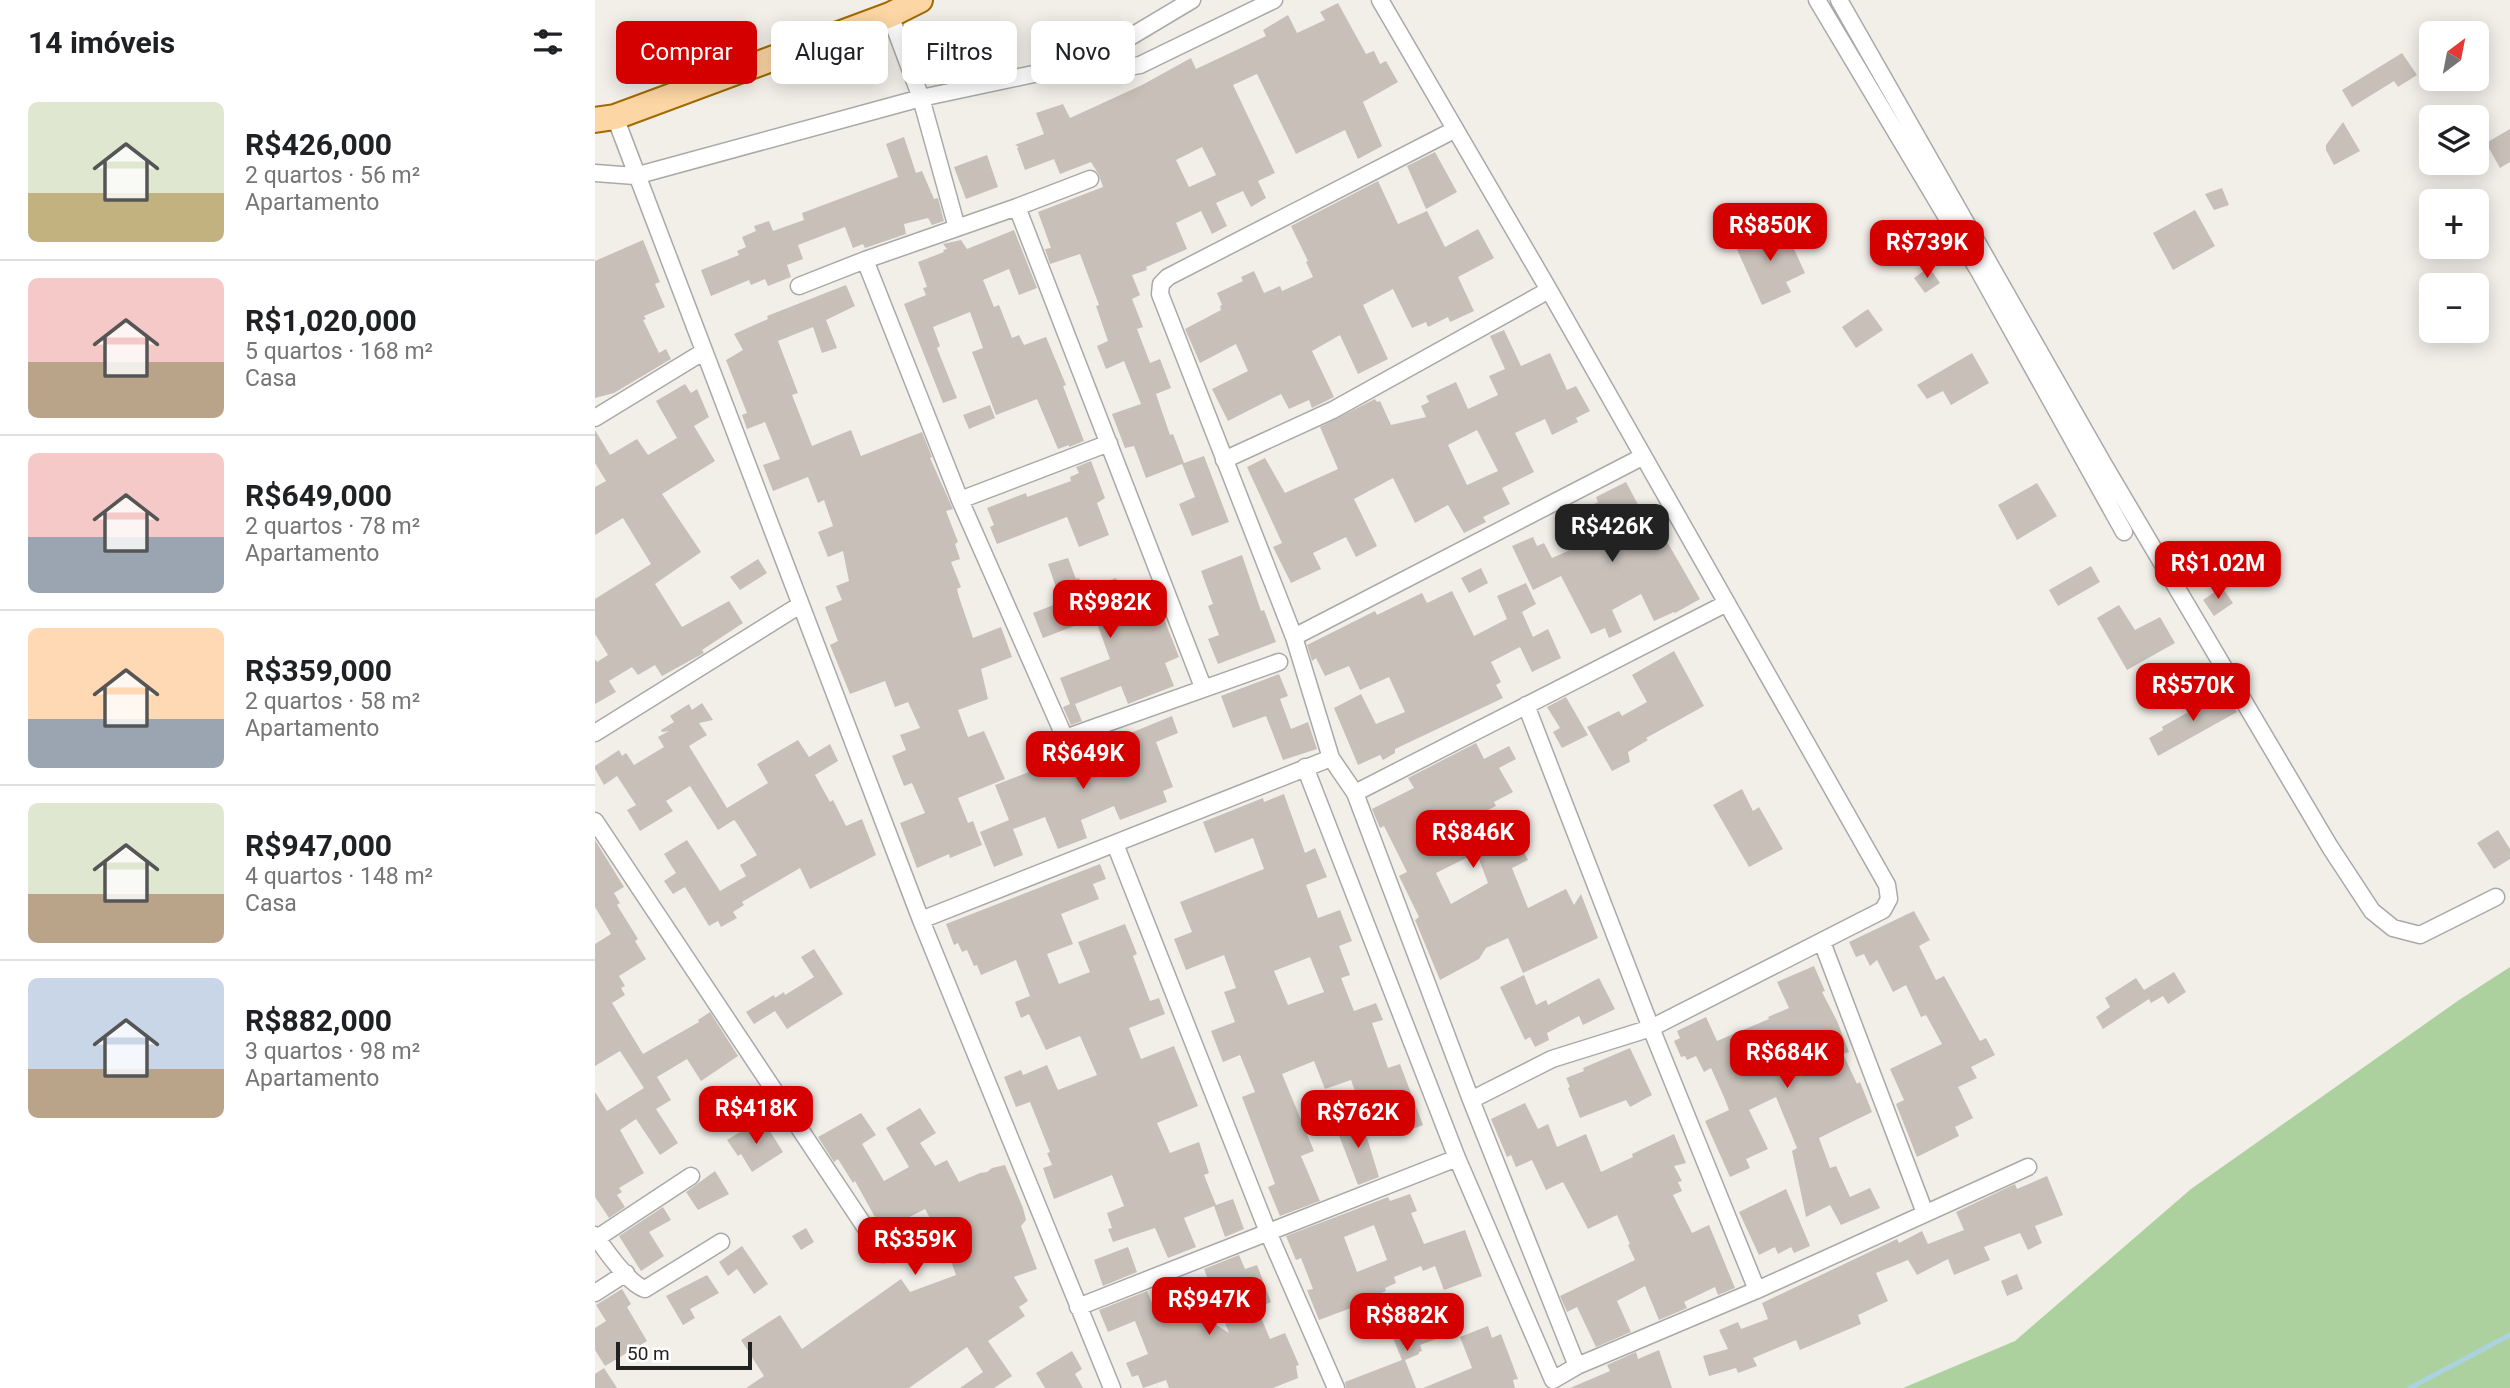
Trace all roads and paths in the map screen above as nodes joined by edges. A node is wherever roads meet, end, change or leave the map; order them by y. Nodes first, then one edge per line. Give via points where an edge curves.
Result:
1 (920, 0) edge
2 (1192, 0) edge
3 (1273, 0) edge
4 (1380, 0) edge
5 (1817, 0) edge
6 (1839, 0) edge
7 (890, 15) junction
8 (1135, 34) edge
9 (1135, 66) edge
10 (1031, 75) edge
11 (921, 98) junction
12 (605, 119) edge
13 (1454, 130) junction
14 (595, 173) edge
15 (635, 176) junction
16 (1090, 178) dead end
17 (1017, 207) junction
18 (957, 228) junction
19 (865, 260) junction
20 (799, 285) dead end
21 (1549, 290) junction
22 (703, 352) junction
23 (595, 418) edge
24 (1109, 443) junction
25 (1643, 457) junction
26 (1223, 460) junction
27 (960, 500) junction
28 (2124, 532) dead end
29 (1727, 603) junction
30 (800, 605) junction
31 (1294, 637) junction
32 (1279, 662) dead end
33 (1203, 687) junction
34 (1526, 705) junction
35 (595, 733) edge
36 (1331, 758) junction
37 (1305, 767) junction
38 (1355, 793) junction
39 (595, 821) edge
40 (1115, 844) junction
41 (2496, 897) dead end
42 (921, 920) junction
43 (1822, 942) junction
44 (1651, 1028) junction
45 (1471, 1100) junction
46 (1457, 1158) junction
47 (2028, 1167) dead end
48 (691, 1176) dead end
49 (1925, 1213) junction
50 (1268, 1232) junction
51 (596, 1236) edge
52 (721, 1242) dead end
53 (883, 1254) dead end
54 (625, 1273) junction
55 (1757, 1290) junction
56 (595, 1293) edge
57 (1078, 1307) junction
58 (1577, 1366) junction
59 (1112, 1388) edge
60 (1336, 1388) edge

1 - 7 main road
2 - 8 street
3 - 9 street
4 - 13 street
5 - 28 street via 1980,273
6 - 41 street via 2104,466 2372,911 2393,928 2420,935
7 - 11 street
7 - 12 main road
10 - 11 street
11 - 15 street
11 - 18 street
12 - 15 street
13 - 21 street
13 - 26 street via 1161,284 1160,294
14 - 15 street
15 - 22 street
16 - 17 street
17 - 18 street
17 - 24 street
18 - 19 street
19 - 20 street
19 - 27 street
21 - 25 street
21 - 26 street via 1333,410
22 - 23 street
22 - 30 street
24 - 27 street
24 - 33 street
25 - 29 street
25 - 31 street
26 - 31 street
27 - 33 street via 1065,738
29 - 34 street
29 - 43 street via 1887,885 1889,899 1883,910
30 - 35 street
30 - 42 street
31 - 36 street
32 - 33 street
34 - 38 street
34 - 44 street
36 - 37 street
36 - 38 street
37 - 40 street
37 - 46 street
38 - 45 street
39 - 53 street
40 - 42 street
40 - 50 street
42 - 57 street
43 - 44 street
43 - 49 street
44 - 45 street via 1552,1059
44 - 55 street
45 - 58 street
46 - 50 street
46 - 58 street via 1553,1380
47 - 49 street
48 - 51 street
49 - 55 street
50 - 57 street
50 - 60 street
51 - 54 street
52 - 54 street via 645,1289
54 - 56 street
55 - 58 street
57 - 59 street

